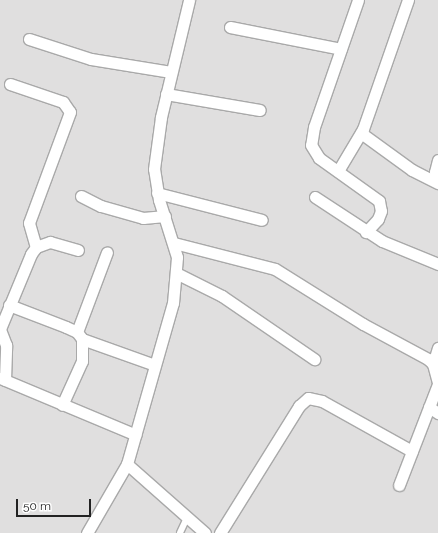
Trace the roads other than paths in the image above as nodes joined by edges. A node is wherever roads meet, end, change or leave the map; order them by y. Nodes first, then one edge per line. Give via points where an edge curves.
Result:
1 (189, 0) edge
2 (358, 0) edge
3 (408, 0) edge
4 (230, 27) dead end
5 (28, 39) dead end
6 (341, 49) junction
7 (172, 72) junction
8 (10, 84) dead end
9 (166, 94) junction
10 (260, 110) dead end
11 (361, 133) junction
12 (438, 160) edge
13 (338, 171) junction
14 (438, 182) edge
15 (157, 193) junction
16 (82, 196) dead end
17 (315, 198) dead end
18 (165, 216) junction
19 (262, 220) dead end
20 (366, 232) junction
21 (174, 244) junction
22 (36, 247) junction
23 (78, 250) dead end
24 (107, 252) dead end
25 (438, 264) edge
26 (178, 274) junction
27 (10, 305) junction
28 (79, 336) junction
29 (438, 348) edge
30 (314, 359) dead end
31 (433, 364) junction
32 (156, 365) junction
33 (2, 379) edge
34 (438, 383) edge
35 (62, 405) junction
36 (434, 410) edge
37 (136, 435) junction
38 (412, 451) junction
39 (127, 464) junction
40 (399, 485) dead end
41 (187, 518) junction
42 (87, 533) edge
43 (180, 533) edge
44 (205, 533) edge
45 (220, 533) edge

1 - 7 street
2 - 6 street
3 - 11 street
4 - 6 street
5 - 7 street via 91,58
6 - 13 street via 311,138 313,152
7 - 9 street
8 - 22 street via 63,102 70,112 29,223
9 - 10 street
9 - 15 street via 156,152
11 - 13 street
11 - 14 street via 412,170
12 - 14 street via 435,172
13 - 20 street via 381,206 378,218
15 - 18 street
15 - 19 street
16 - 18 street via 101,206 143,218
17 - 20 street
18 - 21 street
20 - 25 street
21 - 26 street
21 - 31 street via 275,269
22 - 23 street via 50,242
22 - 27 street
24 - 28 street
26 - 30 street via 222,296
26 - 32 street
27 - 28 street
27 - 33 street via 0,329 6,345
28 - 32 street
28 - 35 street via 82,361
29 - 31 street
31 - 34 street
32 - 37 street
33 - 35 street
34 - 36 street
35 - 37 street
36 - 38 street
37 - 39 street
38 - 40 street
38 - 45 street via 322,401 308,398 299,406
39 - 41 street
39 - 42 street
41 - 43 lane
41 - 44 street

